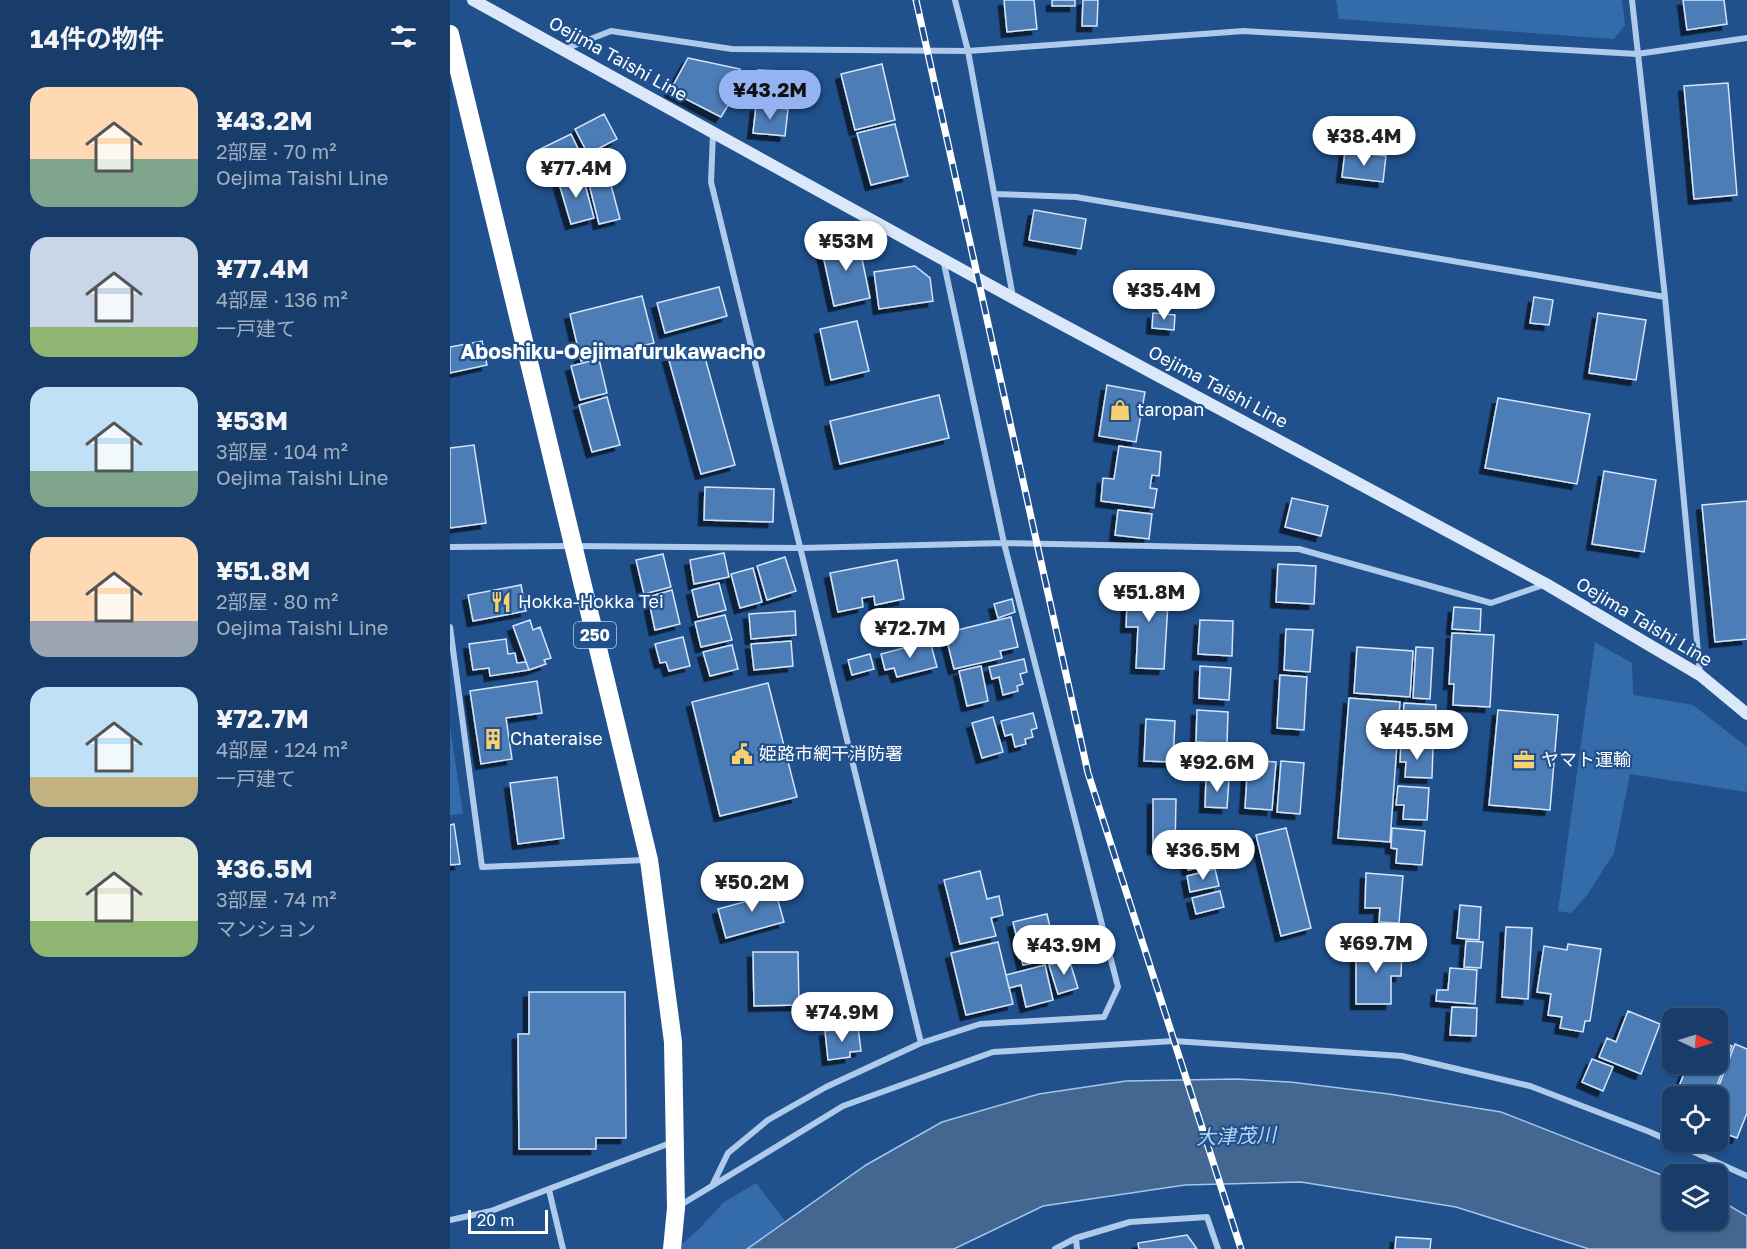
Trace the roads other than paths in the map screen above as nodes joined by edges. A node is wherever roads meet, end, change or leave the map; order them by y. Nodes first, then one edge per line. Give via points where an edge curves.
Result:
1 (473, 0) edge
2 (955, 0) edge
3 (1632, 0) edge
4 (450, 34) edge
5 (1747, 38) edge
6 (564, 49) junction
7 (968, 51) junction
8 (1637, 54) junction
9 (713, 132) junction
10 (995, 194) junction
11 (943, 259) junction
12 (1665, 297) junction
13 (1013, 298) junction
14 (1004, 543) junction
15 (574, 546) junction
16 (450, 547) edge
17 (802, 548) junction
18 (1546, 584) junction
19 (450, 627) edge
20 (1700, 675) junction
21 (1747, 714) edge
22 (649, 860) junction
23 (921, 1043) junction
24 (676, 1141) junction
25 (1747, 1176) edge
26 (712, 1186) junction
27 (549, 1190) junction
28 (676, 1208) junction
29 (450, 1220) edge
30 (1076, 1238) junction
31 (670, 1248) edge
32 (563, 1249) edge
33 (1055, 1249) edge
34 (1077, 1249) edge
35 (1218, 1249) edge

1 - 6 main road, Oejima Taishi Line
2 - 7 street
3 - 8 street
4 - 15 highway, 250
5 - 8 street
6 - 7 street via 611,31 732,50
6 - 9 main road, Oejima Taishi Line
7 - 8 street via 1244,31
7 - 10 street
8 - 12 street
9 - 11 main road, Oejima Taishi Line
9 - 17 street via 711,182
10 - 12 street via 1076,197
10 - 13 street
11 - 13 main road, Oejima Taishi Line
11 - 14 street
12 - 20 street
13 - 18 main road, Oejima Taishi Line
14 - 17 street
14 - 18 street via 1299,549 1491,603
14 - 23 street via 1118,987 1104,1017 980,1024
15 - 16 street
15 - 17 street
15 - 22 highway, 250
17 - 23 street
18 - 20 main road, Oejima Taishi Line
19 - 22 street via 482,867
20 - 21 main road, Oejima Taishi Line
22 - 24 highway, 250 via 673,1042
23 - 26 street via 826,1087 768,1120 728,1153
24 - 27 street
24 - 28 highway, 250
25 - 26 street via 1650,1132 1530,1086 1402,1056 1174,1041 993,1052 843,1106
26 - 28 street
27 - 29 street via 491,1211
27 - 32 street
28 - 31 highway, 250
30 - 33 street
30 - 34 street
30 - 35 street via 1131,1222 1207,1217

